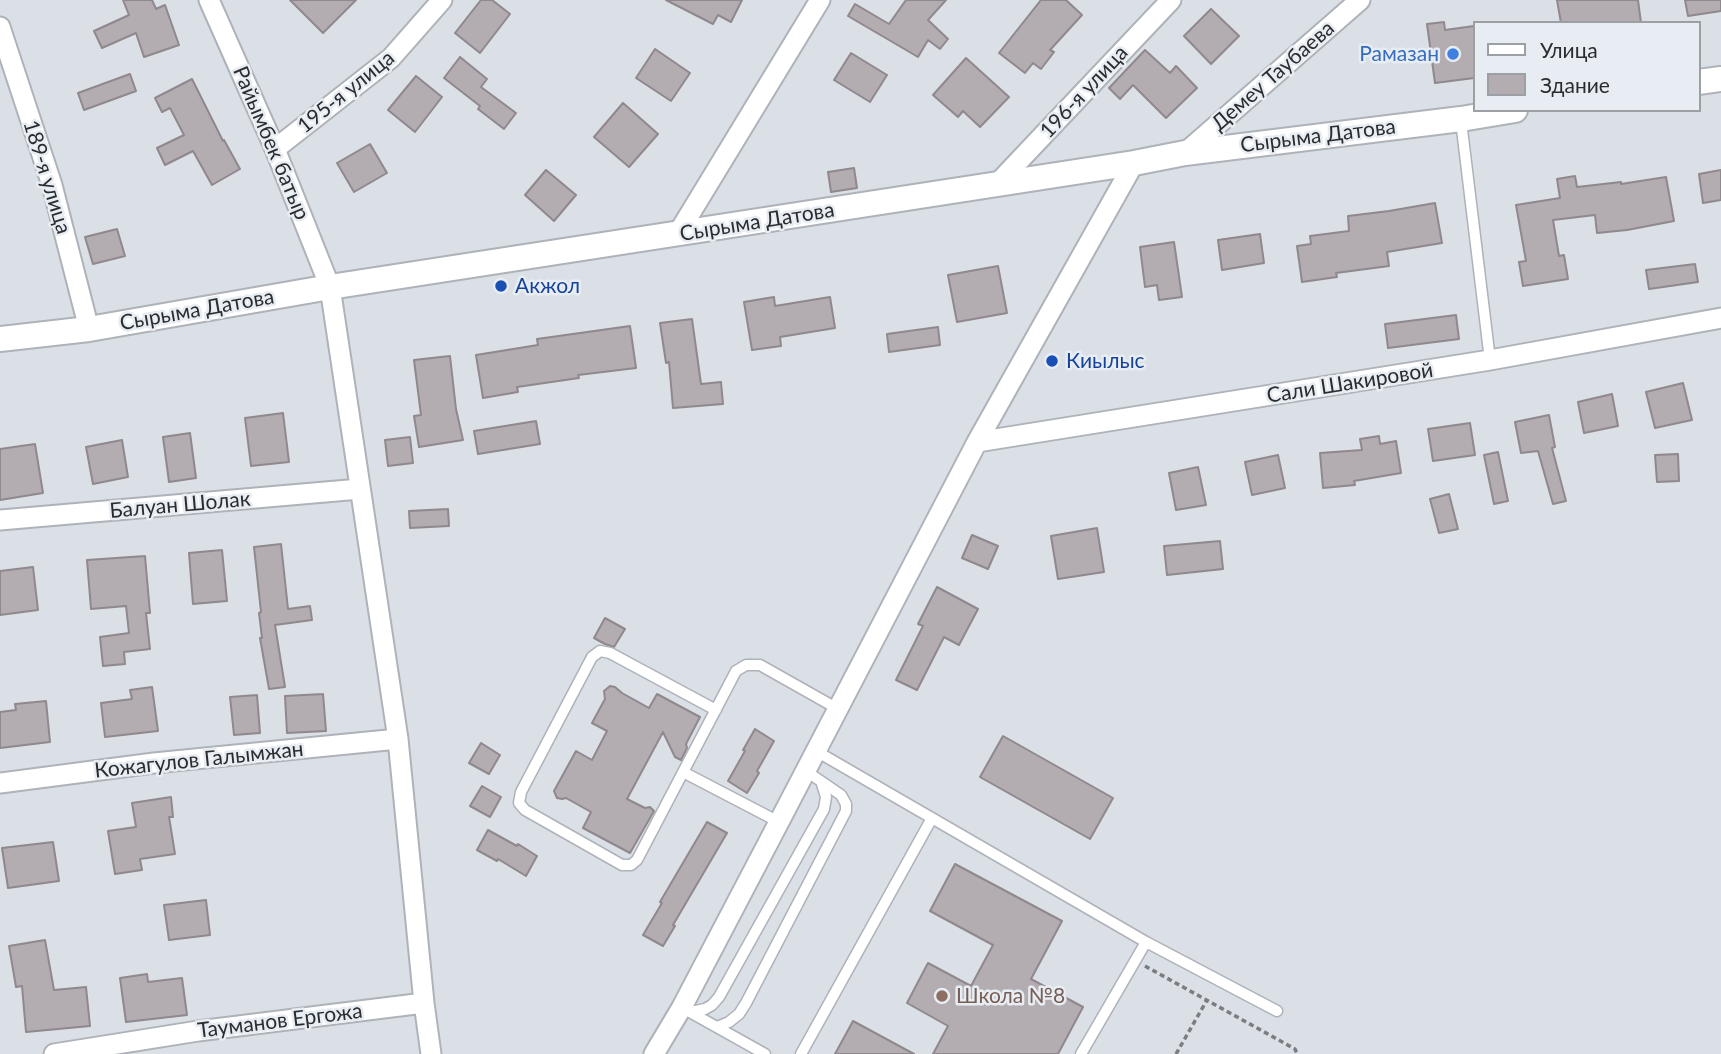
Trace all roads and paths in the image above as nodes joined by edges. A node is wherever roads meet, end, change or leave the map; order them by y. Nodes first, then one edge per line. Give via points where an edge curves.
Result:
1 (442, 0) edge
2 (820, 0) edge
3 (1171, 0) edge
4 (1360, 0) edge
5 (217, 4) edge
6 (0, 27) edge
7 (1721, 79) edge
8 (1700, 82) edge
9 (1502, 112) edge
10 (1461, 118) junction
11 (275, 149) junction
12 (1185, 153) junction
13 (1135, 163) junction
14 (998, 183) junction
15 (677, 235) junction
16 (330, 287) junction
17 (1721, 318) edge
18 (89, 329) junction
19 (0, 339) edge
20 (1490, 360) junction
21 (978, 442) junction
22 (360, 489) junction
23 (0, 520) edge
24 (838, 709) junction
25 (716, 710) junction
26 (398, 739) junction
27 (816, 751) junction
28 (683, 772) junction
29 (806, 772) junction
30 (0, 783) edge
31 (822, 784) junction
32 (932, 818) junction
33 (779, 822) junction
34 (1146, 942) junction
35 (1135, 961) junction
36 (1207, 1000) junction
37 (424, 1003) junction
38 (686, 1010) junction
39 (1277, 1011) dead end
40 (717, 1027) junction
41 (54, 1054) edge
42 (431, 1054) edge
43 (654, 1054) edge
44 (765, 1054) edge
45 (801, 1054) edge
46 (1081, 1054) edge
47 (1176, 1054) edge
48 (1297, 1054) edge

1 - 11 street, 195-я улица via 391,58
2 - 15 street
3 - 14 street, 196-я улица
4 - 12 street, Демеу Таубаева
5 - 11 street, Райымбек батыр
6 - 18 street, 189-я улица via 52,185
7 - 8 street
9 - 10 street, Сырыма Датова
10 - 12 street, Сырыма Датова
10 - 20 lane
11 - 16 street, Райымбек батыр
12 - 13 street, Сырыма Датова
13 - 14 street, Сырыма Датова
13 - 21 street
14 - 15 street, Сырыма Датова
15 - 16 street, Сырыма Датова
16 - 18 street, Сырыма Датова
16 - 22 street, Райымбек батыр
17 - 20 street, Сали Шакировой
18 - 19 street, Сырыма Датова
20 - 21 street, Сали Шакировой
21 - 24 street
22 - 23 street, Балуан Шолак
22 - 26 street, Райымбек батыр
24 - 25 lane via 760,665 746,665 736,671
24 - 27 street
25 - 28 lane
25 - 28 lane via 600,651 592,657 519,803 622,865 631,865
26 - 30 street, Кожагулов Галымжан
26 - 37 street, Райымбек батыр
27 - 29 street
27 - 32 lane
28 - 33 lane
29 - 31 lane
29 - 33 street
31 - 38 lane via 824,809 719,997 705,1009
31 - 40 lane via 841,795 846,811 746,1003 739,1014
32 - 34 lane
32 - 45 lane
33 - 38 street
34 - 35 lane
34 - 39 lane
35 - 36 path
35 - 46 lane
36 - 47 path
36 - 48 path
37 - 41 street, Тауманов Ергожа
37 - 42 street, Райымбек батыр
38 - 40 lane
38 - 43 street
40 - 44 lane

